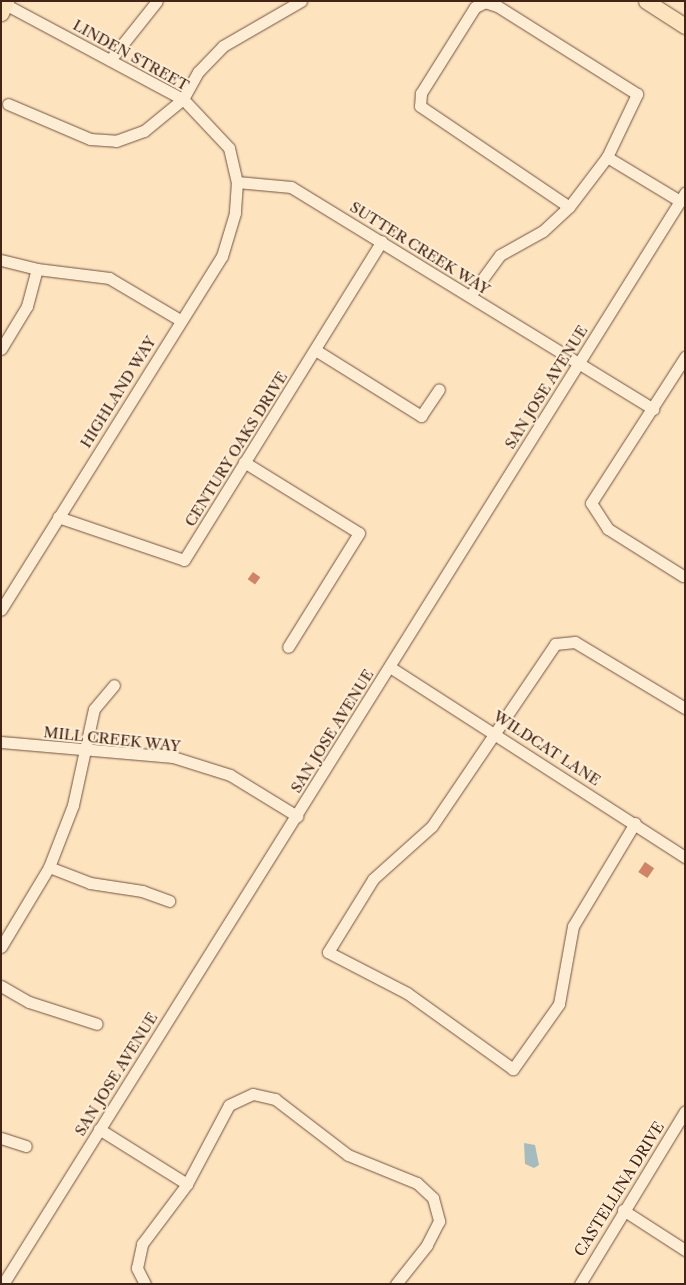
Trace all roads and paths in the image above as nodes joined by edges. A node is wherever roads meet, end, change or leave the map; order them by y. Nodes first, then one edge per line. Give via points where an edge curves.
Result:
1 (157, 1) edge
2 (301, 1) edge
3 (646, 1) edge
4 (3, 5) edge
5 (685, 26) edge
6 (110, 60) junction
7 (183, 99) junction
8 (8, 104) dead end
9 (606, 157) junction
10 (237, 182) junction
11 (683, 197) edge
12 (570, 207) junction
13 (382, 241) junction
14 (1, 260) edge
15 (37, 270) junction
16 (470, 296) junction
17 (180, 320) junction
18 (1, 349) edge
19 (317, 351) junction
20 (685, 357) edge
21 (578, 365) junction
22 (439, 388) dead end
23 (653, 409) junction
24 (244, 462) junction
25 (58, 517) junction
26 (683, 576) dead end
27 (1, 610) edge
28 (288, 647) dead end
29 (390, 667) junction
30 (114, 685) dead end
31 (685, 708) edge
32 (494, 731) junction
33 (1, 742) edge
34 (85, 752) junction
35 (297, 816) junction
36 (635, 823) junction
37 (685, 857) edge
38 (49, 867) junction
39 (169, 901) dead end
40 (1, 947) edge
41 (1, 986) edge
42 (96, 1024) dead end
43 (685, 1111) edge
44 (99, 1128) junction
45 (1, 1138) edge
46 (26, 1146) dead end
47 (187, 1184) junction
48 (623, 1210) junction
49 (685, 1250) edge
50 (3, 1284) edge
51 (145, 1284) edge
52 (396, 1284) edge
53 (580, 1284) edge

1 - 6 street
2 - 7 street via 223,46 198,72
3 - 5 main road
4 - 6 street, LINDEN STREET
6 - 7 street, LINDEN STREET
7 - 8 street via 144,131 116,140 90,139
7 - 10 street, LINDEN STREET via 229,148
9 - 11 street
9 - 12 street
9 - 12 street via 638,94 497,6 485,2 475,6 421,93 420,106
10 - 13 street, SUTTER CREEK WAY via 291,187
10 - 17 street, HIGHLAND WAY via 235,213 222,256
11 - 21 street, SAN JOSE AVENUE
12 - 16 street via 543,230 500,255
13 - 16 street, SUTTER CREEK WAY
13 - 19 street, CENTURY OAKS DRIVE
14 - 15 street
15 - 17 street via 109,278
15 - 18 street via 27,306
16 - 21 street, SUTTER CREEK WAY
17 - 25 street, HIGHLAND WAY
19 - 22 street via 421,416
19 - 24 street, CENTURY OAKS DRIVE
20 - 23 street
21 - 23 street, SUTTER CREEK WAY
21 - 29 street, SAN JOSE AVENUE
23 - 26 street via 591,502 608,529
24 - 25 street, CENTURY OAKS DRIVE via 184,560
24 - 28 street via 358,533
25 - 27 street, HIGHLAND WAY
29 - 32 street, WILDCAT LANE
29 - 35 street, SAN JOSE AVENUE
30 - 34 street via 94,709
31 - 32 street via 575,642 555,644
32 - 36 street, WILDCAT LANE
32 - 36 street via 432,826 374,879 328,952 407,993 513,1069 559,1004 573,926
33 - 34 street, MILL CREEK WAY
34 - 35 street, MILL CREEK WAY via 173,757 230,775
34 - 38 street via 73,804
35 - 44 street, SAN JOSE AVENUE
36 - 37 street, WILDCAT LANE
38 - 39 street via 90,884 142,891
38 - 40 street
41 - 42 street via 29,1002
43 - 48 street, CASTELLINA DRIVE
44 - 47 street
44 - 50 street, SAN JOSE AVENUE
45 - 46 street
47 - 51 street via 142,1244 137,1268
47 - 52 street via 229,1105 254,1094 275,1099 348,1155 418,1183 433,1198 439,1222 427,1245
48 - 49 street
48 - 53 street, CASTELLINA DRIVE

